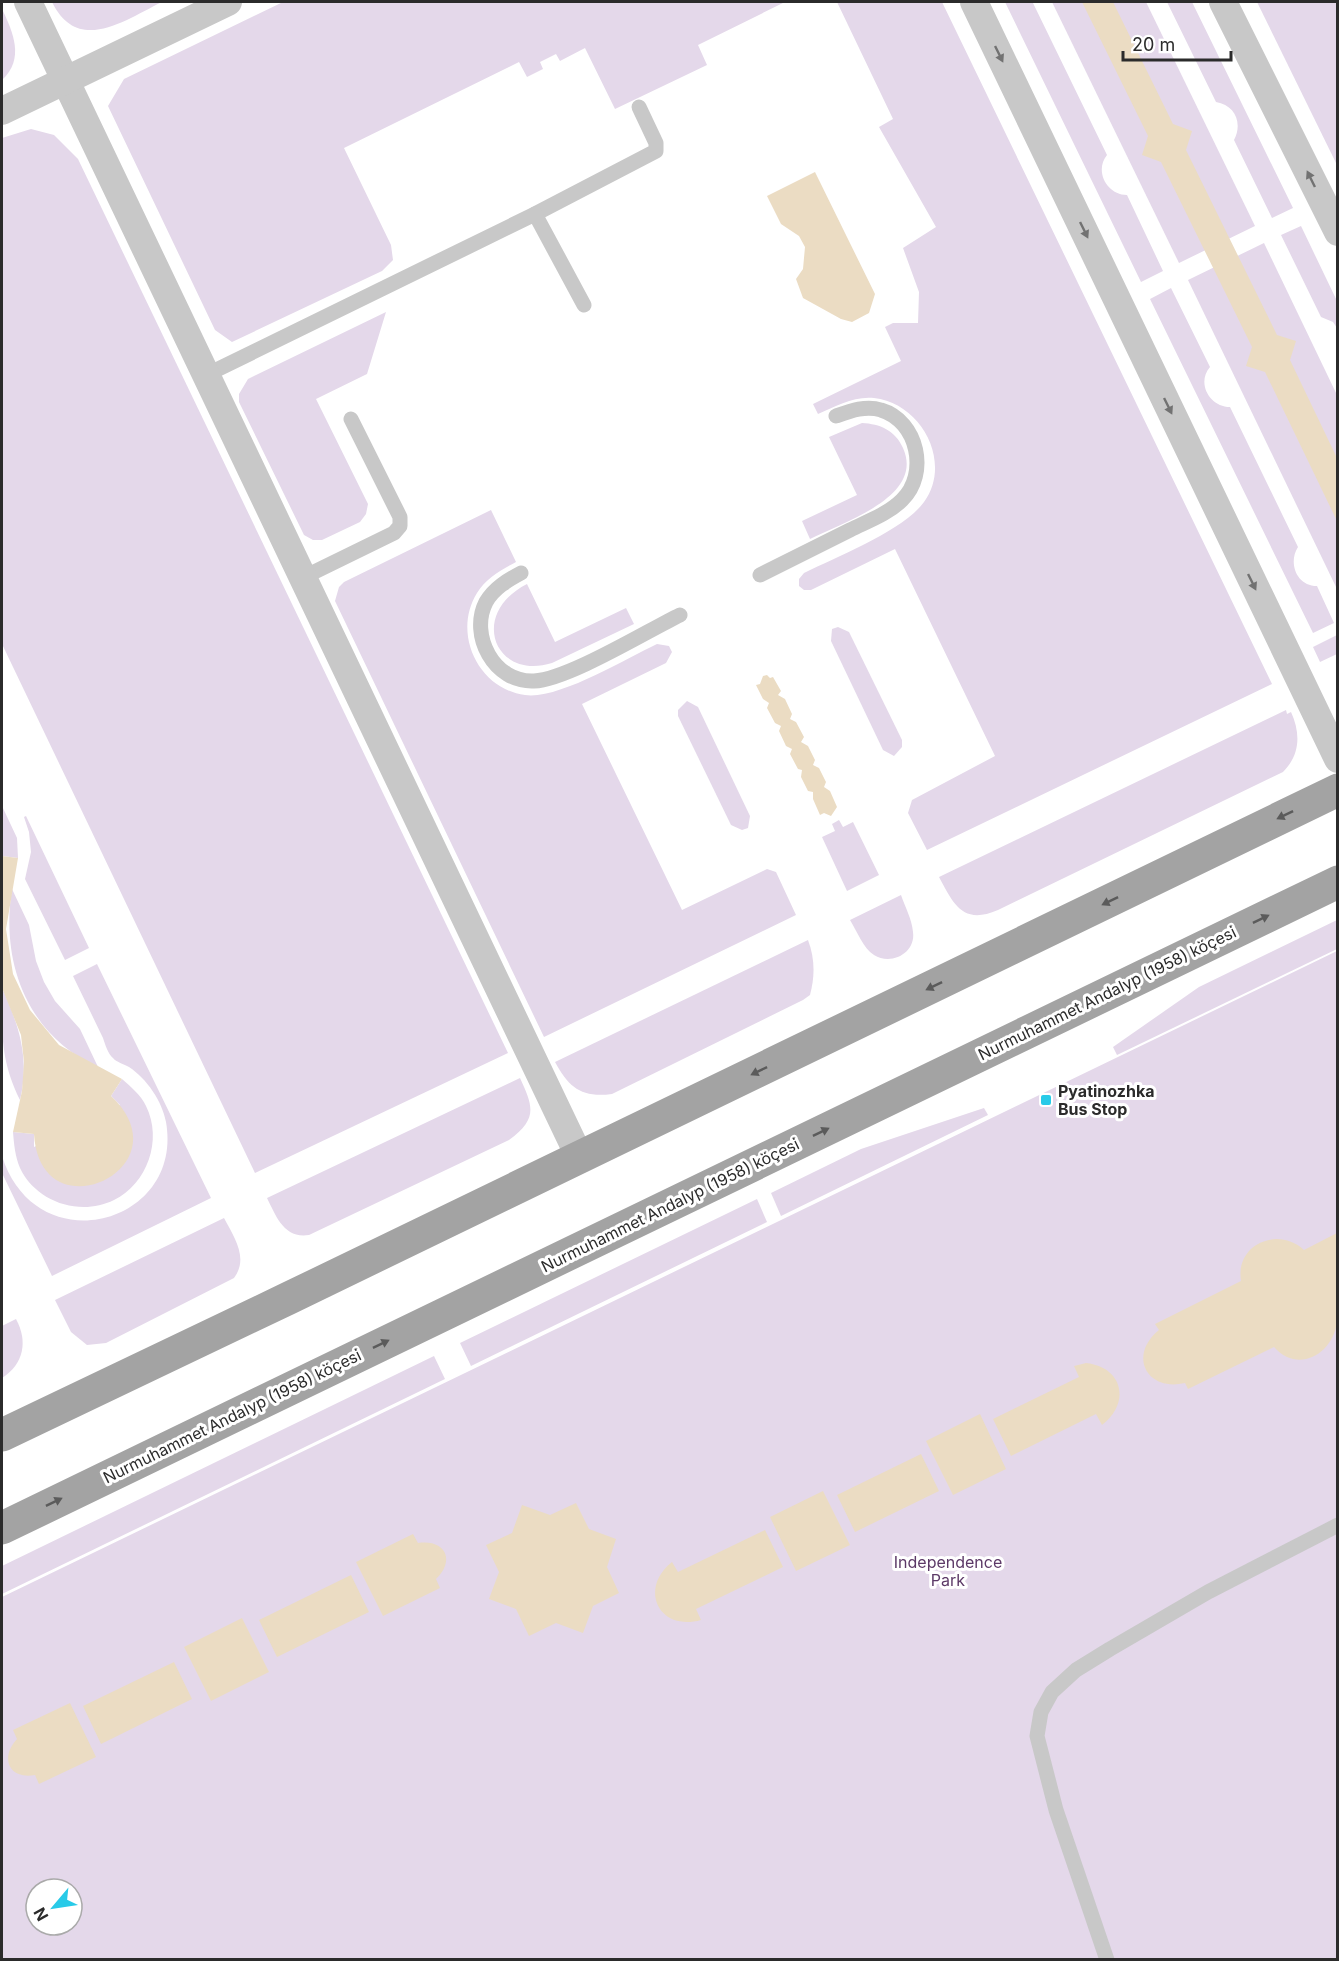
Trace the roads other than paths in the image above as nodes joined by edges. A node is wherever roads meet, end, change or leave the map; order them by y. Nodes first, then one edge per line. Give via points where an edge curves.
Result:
1 (28, 2) edge
2 (228, 2) edge
3 (974, 2) edge
4 (1223, 2) edge
5 (67, 80) junction
6 (639, 107) dead end
7 (2, 111) edge
8 (535, 214) junction
9 (1338, 232) edge
10 (584, 305) dead end
11 (206, 375) junction
12 (836, 416) dead end
13 (351, 418) dead end
14 (521, 573) dead end
15 (760, 575) dead end
16 (302, 578) junction
17 (680, 615) dead end
18 (1338, 759) edge
19 (1338, 790) edge
20 (1338, 882) edge
21 (580, 1158) junction
22 (2, 1435) edge
23 (1338, 1525) edge
24 (2, 1528) edge
25 (1107, 1959) edge

1 - 5 street
2 - 5 street
3 -> 18 street
9 -> 4 street
5 - 7 street
5 - 11 street
6 - 8 lane via 656,151
8 - 10 lane
8 - 11 lane
11 - 16 street
12 - 15 lane via 875,408 899,420 913,441 918,459 911,490 888,512
13 - 16 lane via 400,517 400,526 394,533
14 - 17 lane via 496,588 481,617 481,634 489,658 516,678 532,681 563,674
16 - 21 street
19 -> 21 main road
24 -> 20 main road, Nurmuhammet Andalyp (1958) köçesi
21 - 22 main road
23 - 25 lane via 1110,1648 1076,1670 1052,1692 1041,1712 1036,1736 1053,1800

